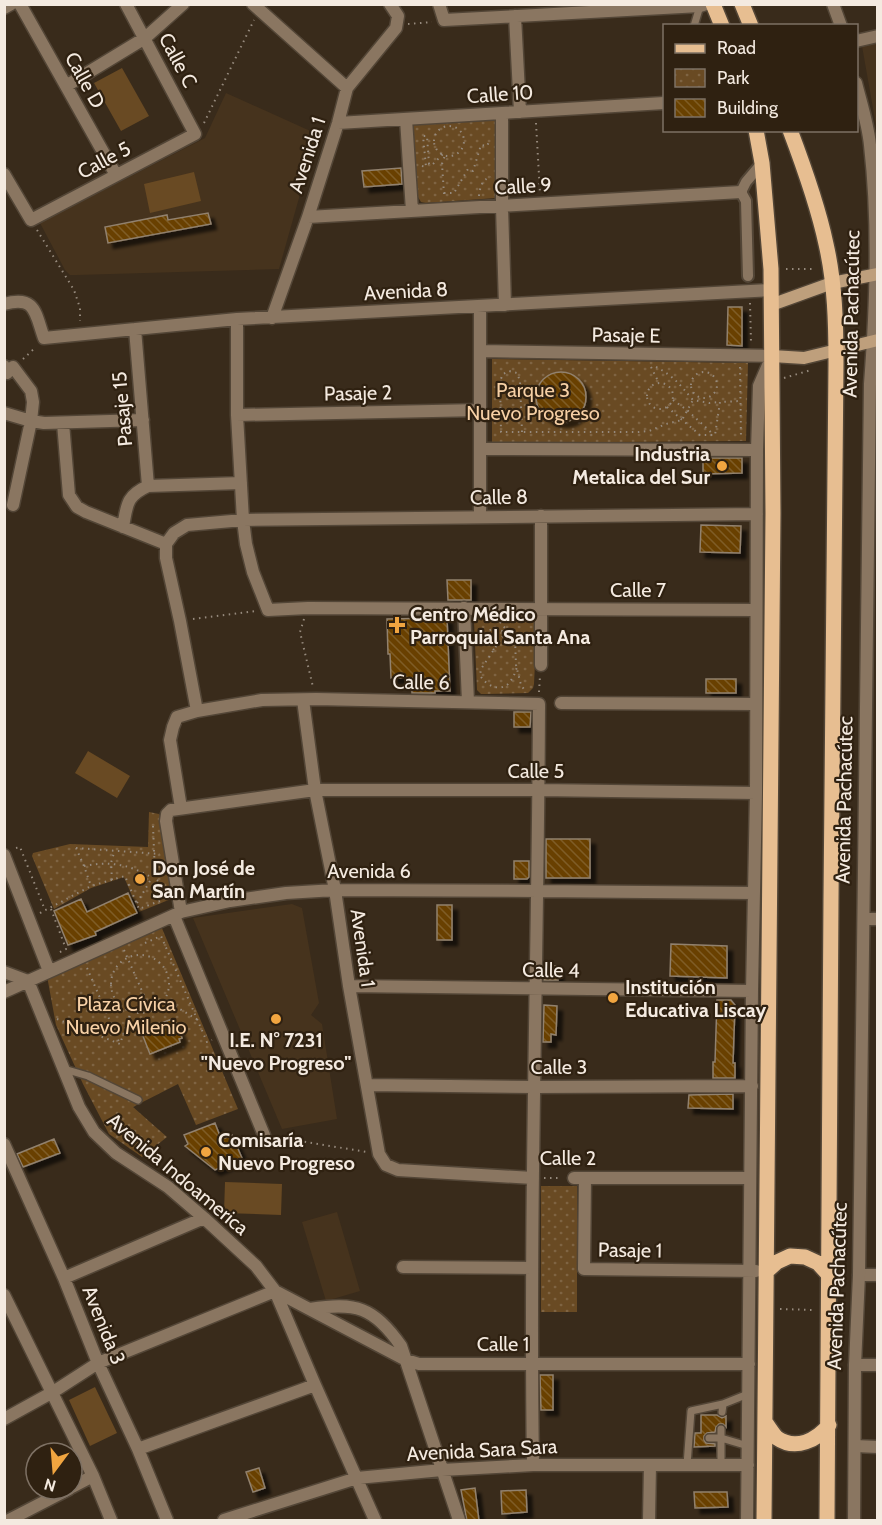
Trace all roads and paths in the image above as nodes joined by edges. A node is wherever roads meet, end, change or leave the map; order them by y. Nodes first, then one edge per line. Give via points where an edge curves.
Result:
1 (10, 4) edge
2 (20, 4) edge
3 (126, 4) edge
4 (183, 4) edge
5 (390, 4) edge
6 (439, 4) edge
7 (742, 4) edge
8 (833, 4) edge
9 (706, 5) edge
10 (256, 7) edge
11 (4, 8) edge
12 (514, 16) junction
13 (398, 20) junction
14 (444, 20) junction
15 (695, 24) edge
16 (720, 24) edge
17 (750, 24) edge
18 (840, 24) edge
19 (878, 36) edge
20 (145, 38) junction
21 (858, 41) edge
22 (66, 86) junction
23 (347, 88) junction
24 (858, 92) edge
25 (663, 103) edge
26 (535, 111) junction
27 (520, 112) junction
28 (502, 113) junction
29 (406, 119) junction
30 (338, 123) junction
31 (756, 132) edge
32 (791, 132) edge
33 (195, 134) junction
34 (419, 135) dead end
35 (492, 136) dead end
36 (444, 155) junction
37 (762, 163) junction
38 (4, 174) edge
39 (116, 175) junction
40 (497, 176) dead end
41 (741, 192) junction
42 (444, 193) junction
43 (479, 197) dead end
44 (444, 200) dead end
45 (541, 204) junction
46 (502, 207) junction
47 (412, 211) junction
48 (308, 217) junction
49 (31, 220) junction
50 (771, 269) junction
51 (876, 275) edge
52 (748, 276) dead end
53 (831, 276) junction
54 (749, 292) junction
55 (771, 298) junction
56 (4, 304) edge
57 (505, 305) junction
58 (480, 307) junction
59 (272, 318) junction
60 (237, 319) junction
61 (135, 329) junction
62 (81, 334) junction
63 (44, 338) junction
64 (875, 340) edge
65 (480, 351) junction
66 (836, 351) junction
67 (772, 356) junction
68 (746, 359) junction
69 (8, 368) edge
70 (814, 369) dead end
71 (878, 373) edge
72 (772, 382) junction
73 (659, 383) junction
74 (870, 384) junction
75 (691, 389) junction
76 (684, 390) junction
77 (705, 398) junction
78 (672, 400) junction
79 (693, 400) junction
80 (740, 401) junction
81 (706, 402) junction
82 (720, 402) junction
83 (667, 407) junction
84 (480, 410) junction
85 (687, 410) junction
86 (4, 413) edge
87 (237, 415) junction
88 (143, 420) junction
89 (682, 420) junction
90 (31, 421) junction
91 (63, 423) junction
92 (657, 428) junction
93 (522, 432) junction
94 (660, 435) dead end
95 (715, 435) junction
96 (741, 440) dead end
97 (480, 450) junction
98 (757, 450) junction
99 (241, 483) junction
100 (148, 486) junction
101 (13, 505) dead end
102 (757, 514) junction
103 (541, 516) junction
104 (480, 517) junction
105 (243, 520) junction
106 (123, 527) junction
107 (873, 528) edge
108 (166, 544) junction
109 (308, 608) junction
110 (464, 608) junction
111 (487, 608) junction
112 (541, 609) junction
113 (268, 610) junction
114 (756, 610) junction
115 (180, 621) junction
116 (503, 634) junction
117 (512, 634) junction
118 (494, 650) junction
119 (541, 664) joint
120 (477, 665) dead end
121 (517, 666) junction
122 (477, 676) dead end
123 (530, 690) dead end
124 (309, 700) junction
125 (468, 702) junction
126 (561, 703) dead end
127 (539, 704) junction
128 (756, 704) junction
129 (197, 711) junction
130 (315, 790) junction
131 (539, 790) junction
132 (756, 793) junction
133 (181, 808) junction
134 (153, 821) dead end
135 (9, 852) edge
136 (114, 852) junction
137 (154, 854) junction
138 (164, 854) dead end
139 (111, 863) junction
140 (84, 866) junction
141 (155, 874) dead end
142 (149, 876) dead end
143 (112, 880) junction
144 (150, 881) dead end
145 (91, 886) junction
146 (335, 890) junction
147 (538, 891) junction
148 (753, 893) junction
149 (170, 895) dead end
150 (137, 903) junction
151 (51, 908) junction
152 (45, 910) junction
153 (178, 914) junction
154 (29, 919) junction
155 (864, 919) junction
156 (878, 919) edge
157 (119, 940) junction
158 (143, 944) dead end
159 (50, 956) dead end
160 (127, 958) junction
161 (87, 968) dead end
162 (49, 971) junction
163 (4, 972) edge
164 (28, 981) junction
165 (349, 986) junction
166 (536, 989) junction
167 (752, 991) junction
168 (4, 992) edge
169 (164, 1000) junction
170 (151, 1011) junction
171 (40, 1012) junction
172 (131, 1012) junction
173 (153, 1016) dead end
174 (198, 1020) junction
175 (223, 1036) junction
176 (120, 1044) junction
177 (64, 1069) junction
178 (367, 1084) junction
179 (752, 1086) junction
180 (534, 1087) junction
181 (138, 1100) dead end
182 (264, 1135) joint
183 (4, 1144) edge
184 (382, 1160) junction
185 (533, 1178) junction
186 (579, 1178) junction
187 (750, 1178) junction
188 (204, 1218) junction
189 (404, 1267) dead end
190 (532, 1268) junction
191 (749, 1270) junction
192 (766, 1271) junction
193 (828, 1274) junction
194 (859, 1275) junction
195 (878, 1275) edge
196 (64, 1278) junction
197 (275, 1291) junction
198 (4, 1295) edge
199 (765, 1308) junction
200 (310, 1309) junction
201 (828, 1311) junction
202 (406, 1360) junction
203 (98, 1364) junction
204 (532, 1364) junction
205 (748, 1364) junction
206 (855, 1365) junction
207 (878, 1365) edge
208 (315, 1385) junction
209 (53, 1392) junction
210 (748, 1394) junction
211 (4, 1419) edge
212 (765, 1422) junction
213 (829, 1425) junction
214 (721, 1429) dead end
215 (709, 1438) dead end
216 (721, 1438) junction
217 (748, 1446) junction
218 (855, 1446) junction
219 (878, 1447) edge
220 (138, 1449) junction
221 (533, 1465) junction
222 (650, 1465) junction
223 (687, 1465) junction
224 (721, 1465) junction
225 (748, 1465) junction
226 (442, 1470) junction
227 (93, 1476) junction
228 (357, 1478) junction
229 (84, 1481) edge
230 (47, 1501) edge
231 (9, 1521) edge
232 (111, 1521) edge
233 (167, 1521) edge
234 (224, 1521) edge
235 (375, 1521) edge
236 (459, 1521) edge
237 (648, 1521) edge
238 (747, 1521) edge
239 (764, 1521) edge
240 (827, 1521) edge
241 (854, 1521) edge

1 - 11 street
2 - 22 street, Calle D
3 - 20 street, Calle C
4 - 20 street
5 - 13 street
6 - 14 street
7 - 17 main road
8 - 18 street
9 - 12 street
9 - 15 lane
9 - 16 main road
10 - 23 street
10 - 33 path via 201,129
12 - 14 street
12 - 27 street
13 - 14 path via 408,24
13 - 23 street, Avenida 1 via 396,28
19 - 21 street
20 - 22 street
20 - 33 street, Calle C
22 - 39 street, Calle D
23 - 30 street, Avenida 1
24 - 51 street, Avenida Pachacútec via 870,144
25 - 26 street, Calle 10
26 - 27 street, Calle 10
26 - 45 path
27 - 28 street, Calle 10
28 - 29 street, Calle 10
28 - 46 street
29 - 30 street, Calle 10
29 - 47 street
30 - 48 street, Avenida 1
31 - 37 main road
32 - 53 main road, Avenida Pachacútec via 821,223
33 - 39 street, Calle 5
34 - 36 path via 422,166 426,166 423,136 427,136 429,164
35 - 42 path via 487,146 481,145 473,171 468,169 454,193
36 - 36 path via 435,146 435,135 443,128 454,128 464,138 462,148 455,155
36 - 42 path
37 - 41 street
37 - 50 main road
38 - 49 street
39 - 49 street, Calle 5
40 - 43 path via 484,181
41 - 45 street, Calle 9
41 - 52 street via 746,201
42 - 44 path
45 - 46 street, Calle 9
46 - 47 street, Calle 9
46 - 57 street
47 - 48 street, Calle 9
48 - 59 street, Avenida 1
49 - 62 path via 74,291 80,308
50 - 53 path
50 - 55 main road
51 - 53 main road
51 - 64 street, Avenida Pachacútec
53 - 55 main road
53 - 66 main road, Avenida Pachacútec
54 - 55 street, Avenida 8
54 - 57 street, Avenida 8
54 - 68 path
55 - 67 main road
56 - 63 street via 28,303
57 - 58 street, Avenida 8
58 - 59 street, Avenida 8
58 - 65 street
59 - 60 street, Avenida 8
60 - 61 street, Avenida 8
60 - 87 street
61 - 62 street, Avenida 8
61 - 88 street, Pasaje 15
62 - 63 street, Avenida 8
63 - 69 path
64 - 66 main road
64 - 74 street, Avenida Pachacútec
65 - 68 street, Pasaje E
65 - 84 street
66 - 67 main road via 804,358
66 - 193 main road, Avenida Pachacútec
67 - 68 street, Pasaje E
67 - 72 main road
67 - 98 street via 759,386
68 - 80 path
69 - 90 street via 31,391
70 - 72 path
71 - 74 street
72 - 192 main road
73 - 76 path via 650,366 674,377
73 - 78 path via 671,388
73 - 83 path via 650,388 648,401 658,409
74 - 107 street, Avenida Pachacútec
75 - 76 path
75 - 77 path
75 - 77 path via 694,376 710,374 716,388
76 - 79 path
77 - 81 path
78 - 83 path
78 - 85 path
79 - 81 path
79 - 85 path
80 - 82 path
80 - 96 path
81 - 82 path
82 - 95 path
83 - 89 path
84 - 87 street, Pasaje 2
84 - 97 street
85 - 89 path
85 - 95 path
86 - 90 street
87 - 99 street
88 - 91 street
88 - 100 street, Pasaje 15
89 - 92 path
89 - 95 path via 700,435
90 - 91 street
90 - 101 street
91 - 106 street via 69,495 76,507 86,513
92 - 93 path via 626,433
92 - 94 path
93 - 93 path via 501,432 500,381 509,371 517,374 520,381
97 - 98 street
97 - 104 street
98 - 102 street
99 - 100 street
99 - 105 street
100 - 106 street via 137,490 128,501
102 - 103 street, Calle 8
102 - 114 street
103 - 104 street, Calle 8
103 - 112 street
104 - 105 street, Calle 8
105 - 108 street, Calle 8 via 188,525 174,533
105 - 113 street via 253,572
106 - 108 street
107 - 155 street, Avenida Pachacútec
108 - 115 street
109 - 110 street, Calle 7
109 - 113 street, Calle 7
109 - 124 path via 300,632
110 - 111 street, Calle 7
110 - 125 street
111 - 112 street, Calle 7
111 - 117 path
112 - 114 street, Calle 7
112 - 119 street
113 - 115 path
114 - 128 street
115 - 129 street
116 - 117 path
116 - 118 path
116 - 118 path via 499,629 486,633
117 - 121 path
118 - 121 path via 481,669 486,683 502,688 511,681
119 - 127 path
120 - 122 path
121 - 123 path via 524,692
124 - 125 street, Calle 6
124 - 129 street, Calle 6 via 262,700
124 - 130 street, Avenida 1
125 - 127 street, Calle 6
126 - 128 street
127 - 131 street
128 - 132 street
129 - 133 street via 177,717 170,740
130 - 131 street, Calle 5
130 - 133 street, Calle 5
130 - 146 street, Avenida 1
131 - 132 street, Calle 5
131 - 147 street
132 - 148 street
133 - 153 street via 171,810 166,821
134 - 137 path
135 - 152 path via 20,847
135 - 154 street
136 - 137 path
136 - 139 path
136 - 140 path via 76,848
137 - 138 path
137 - 141 path
139 - 140 path
139 - 142 path via 135,868
139 - 143 path
140 - 145 path
143 - 145 path
143 - 150 path via 125,876
144 - 150 path
145 - 151 path
146 - 147 street, Avenida 6
146 - 153 street, Avenida 6 via 230,900
146 - 165 street, Avenida 1
147 - 148 street, Avenida 6
147 - 166 street
148 - 167 street
149 - 150 path via 139,909
151 - 152 path
151 - 159 path via 66,949
152 - 154 path
153 - 157 street, Avenida 6
153 - 175 street
154 - 162 street
155 - 156 street
155 - 194 street, Avenida Pachacútec
157 - 160 path
157 - 162 street, Avenida 6
158 - 174 path via 161,936
160 - 169 path via 147,956 164,968 169,987
160 - 170 path
160 - 172 path via 113,972 111,986 119,1004
161 - 176 path
162 - 164 street, Avenida 6
163 - 164 street
164 - 168 street, Avenida 6
164 - 171 street, Avenida Indoamerica
165 - 166 street, Calle 4
165 - 178 street, Avenida 1
166 - 167 street, Calle 4
166 - 180 street
167 - 179 street
169 - 170 path
169 - 174 path
170 - 172 path
170 - 173 path
171 - 176 path
171 - 177 street, Avenida Indoamerica
172 - 176 path
174 - 175 path via 207,1042
175 - 182 street
177 - 181 lane
177 - 188 street, Avenida Indoamerica via 94,1132
178 - 180 street, Calle 3
178 - 184 street, Avenida 1
179 - 180 street, Calle 3
179 - 187 street
180 - 185 street
182 - 184 path
183 - 196 street, Avenida 3
184 - 185 street, Calle 2 via 398,1170
185 - 186 path, Calle 2
185 - 190 street
186 - 187 street, Calle 2
186 - 191 street, Pasaje 1 via 584,1269
187 - 191 street
188 - 196 street
188 - 197 street, Avenida Indoamerica via 256,1266
189 - 190 street
190 - 204 street
191 - 192 street, Pasaje 1
191 - 205 street
192 - 193 main road via 790,1256 818,1263
192 - 199 main road
193 - 201 main road, Avenida Pachacútec
194 - 195 street
194 - 206 street, Avenida Pachacútec
196 - 203 street, Avenida 3
197 - 200 street, Calle 1
197 - 203 street
197 - 208 street, Avenida Indoamerica
198 - 209 street
199 - 201 path
199 - 212 main road
200 - 202 street, Calle 1
200 - 202 street via 360,1308 389,1329
201 - 213 main road, Avenida Pachacútec
202 - 204 street, Calle 1 via 419,1364
202 - 226 street
203 - 209 street
203 - 220 street, Avenida 3
204 - 205 street, Calle 1
204 - 221 street
205 - 210 street
206 - 207 street
206 - 218 street, Avenida Pachacútec
208 - 220 street
208 - 228 street, Avenida Indoamerica
209 - 211 street
209 - 227 street
210 - 217 street
210 - 223 lane via 722,1408 691,1411
212 - 213 main road via 777,1437 800,1443 822,1434
212 - 239 main road
213 - 240 main road, Avenida Pachacútec
214 - 216 lane
215 - 216 lane
216 - 217 lane
216 - 224 lane
217 - 225 street
218 - 219 street
218 - 241 street, Avenida Pachacútec
220 - 233 street, Avenida 3
221 - 222 street, Avenida Sara Sara
221 - 226 street, Avenida Sara Sara
222 - 223 street, Avenida Sara Sara
222 - 237 street
223 - 224 street, Avenida Sara Sara
224 - 225 street, Avenida Sara Sara
225 - 238 street
226 - 228 street, Avenida Sara Sara
226 - 236 street
227 - 229 street
227 - 232 street
228 - 234 street, Avenida Sara Sara
228 - 235 street, Avenida Indoamerica
230 - 231 street

